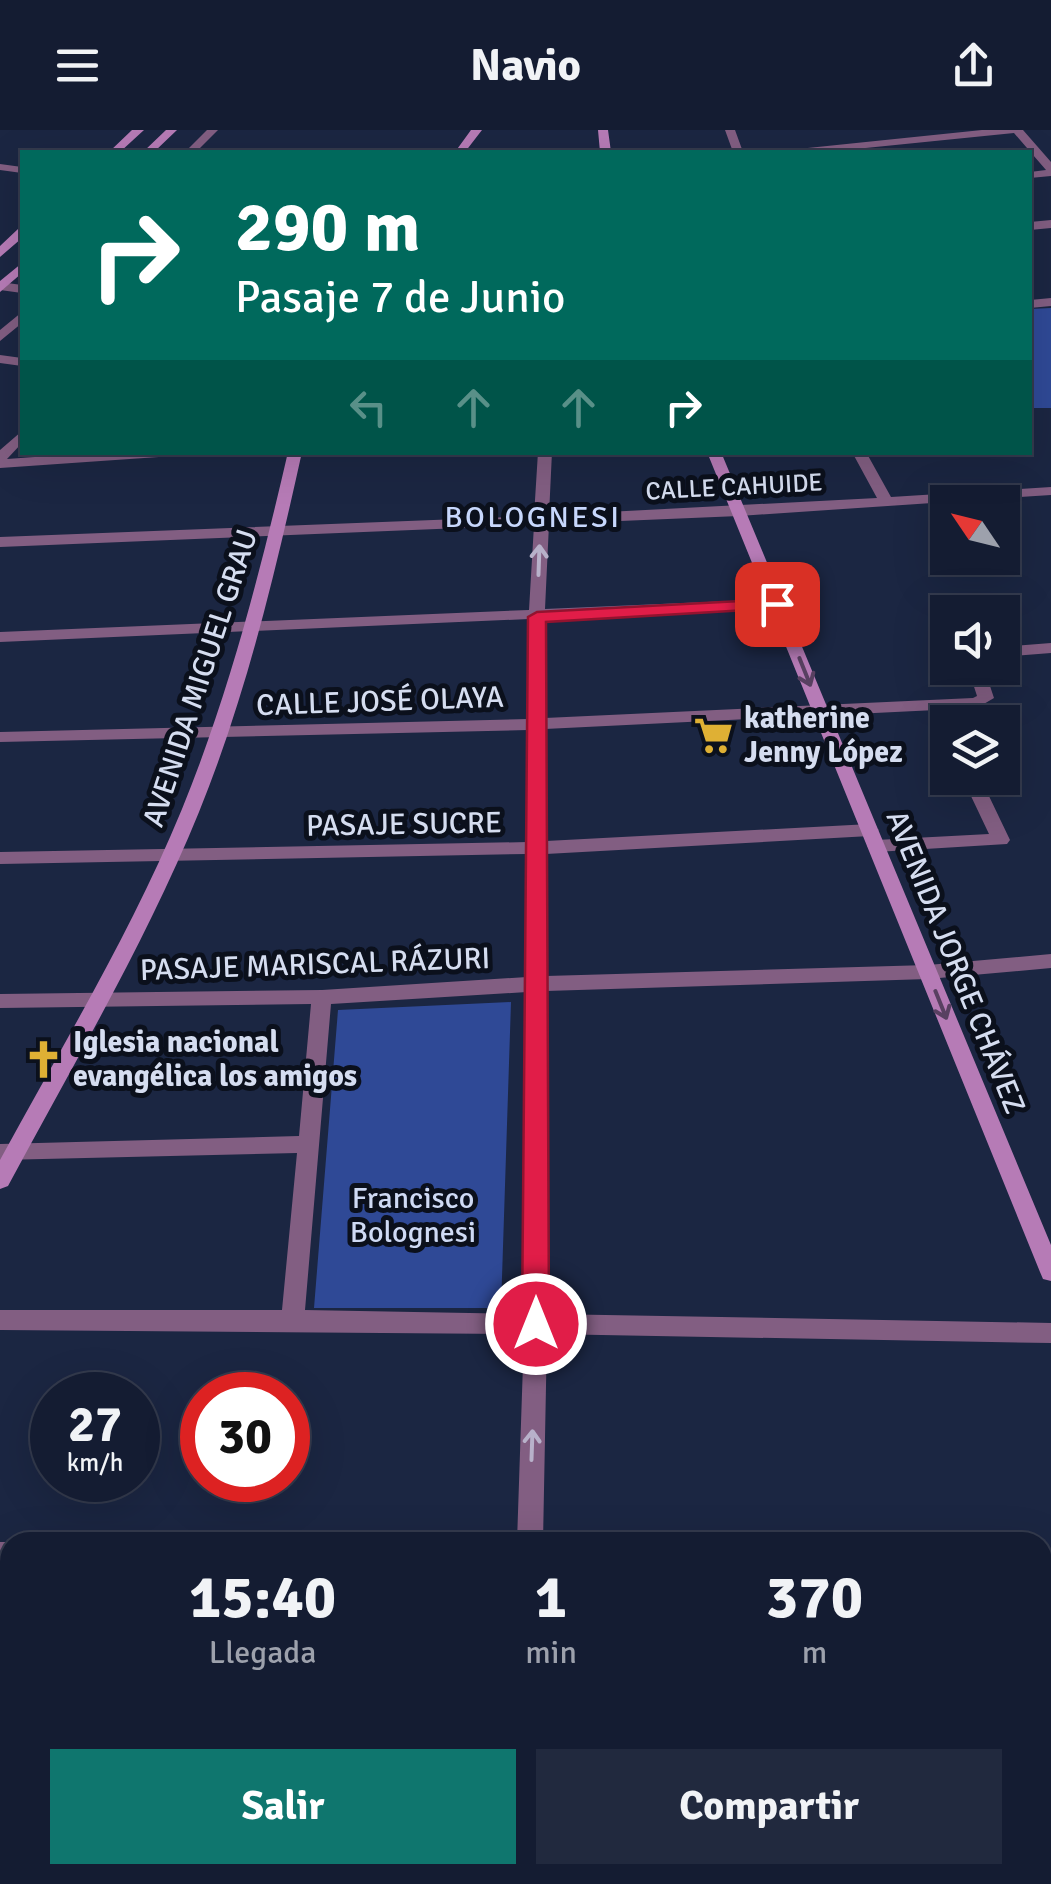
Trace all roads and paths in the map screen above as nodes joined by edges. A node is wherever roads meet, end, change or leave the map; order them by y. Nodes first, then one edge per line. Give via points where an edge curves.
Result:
1 (139, 130) edge
2 (172, 130) edge
3 (213, 130) edge
4 (477, 130) edge
5 (1015, 130) edge
6 (827, 147) edge
7 (116, 150) edge
8 (150, 150) edge
9 (192, 150) edge
10 (462, 150) edge
11 (1051, 171) edge
12 (20, 234) edge
13 (0, 253) edge
14 (20, 270) edge
15 (0, 287) edge
16 (20, 318) edge
17 (0, 337) edge
18 (20, 437) edge
19 (115, 455) edge
20 (294, 455) edge
21 (545, 455) edge
22 (715, 455) edge
23 (861, 455) edge
24 (0, 461) edge
25 (1051, 491) edge
26 (886, 502) junction
27 (739, 512) junction
28 (540, 521) junction
29 (278, 530) junction
30 (0, 542) edge
31 (777, 604) junction
32 (537, 617) junction
33 (252, 628) junction
34 (0, 637) edge
35 (1051, 648) edge
36 (1020, 651) edge
37 (983, 685) edge
38 (821, 712) junction
39 (538, 724) junction
40 (218, 733) junction
41 (0, 737) edge
42 (978, 795) edge
43 (873, 838) junction
44 (538, 848) junction
45 (170, 857) junction
46 (0, 858) edge
47 (1051, 961) edge
48 (928, 972) junction
49 (534, 984) junction
50 (322, 997) junction
51 (0, 1002) edge
52 (98, 1002) junction
53 (309, 1144) junction
54 (7, 1152) edge
55 (0, 1180) edge
56 (1051, 1272) edge
57 (0, 1320) edge
58 (293, 1320) junction
59 (536, 1324) junction
60 (1051, 1333) edge
61 (530, 1532) edge

1 - 7 street
2 - 8 street
3 - 9 street
4 - 10 street
5 - 6 street
5 - 11 street
12 - 13 street
14 - 15 street
16 - 17 street
18 - 24 street
19 - 24 street
20 - 29 street, AVENIDA MIGUEL GRAU
21 - 28 street
22 - 27 street, AVENIDA JORGE CHÁVEZ
23 - 26 street
25 - 26 street, CALLE CAHUIDE
26 - 27 street, CALLE CAHUIDE
27 - 28 street, CALLE CAHUIDE
27 - 31 street, AVENIDA JORGE CHÁVEZ
28 - 29 street, CALLE CAHUIDE
32 -> 28 street
29 - 30 street, CALLE CAHUIDE
29 - 33 street, AVENIDA MIGUEL GRAU
31 - 32 street
31 -> 38 street, AVENIDA JORGE CHÁVEZ
32 - 33 street
32 - 39 street
33 - 34 street
33 - 40 street, AVENIDA MIGUEL GRAU
35 - 36 street
37 - 38 street, CALLE JOSÉ OLAYA via 986,698 977,703
38 - 39 street, CALLE JOSÉ OLAYA
38 - 43 street, AVENIDA JORGE CHÁVEZ
39 - 40 street, CALLE JOSÉ OLAYA
39 - 44 street
40 - 41 street, CALLE JOSÉ OLAYA
40 - 45 street, AVENIDA MIGUEL GRAU
42 - 43 street, PASAJE SUCRE via 1001,840
43 - 44 street, PASAJE SUCRE
43 - 48 street, AVENIDA JORGE CHÁVEZ
44 - 45 street, PASAJE SUCRE
44 - 49 street
45 - 46 street, PASAJE SUCRE
45 - 52 street, AVENIDA MIGUEL GRAU
47 - 48 street, PASAJE MARISCAL RÁZURI
48 - 49 street, PASAJE MARISCAL RÁZURI
48 -> 56 street, AVENIDA JORGE CHÁVEZ
49 - 50 street, PASAJE MARISCAL RÁZURI
49 - 59 street
50 - 52 street, PASAJE MARISCAL RÁZURI
50 - 53 street
51 - 52 street, PASAJE MARISCAL RÁZURI
52 - 54 street, AVENIDA MIGUEL GRAU
53 - 54 street
53 - 58 street
54 - 55 street, AVENIDA MIGUEL GRAU
57 - 58 street
58 - 59 street
59 - 60 street
61 -> 59 street

